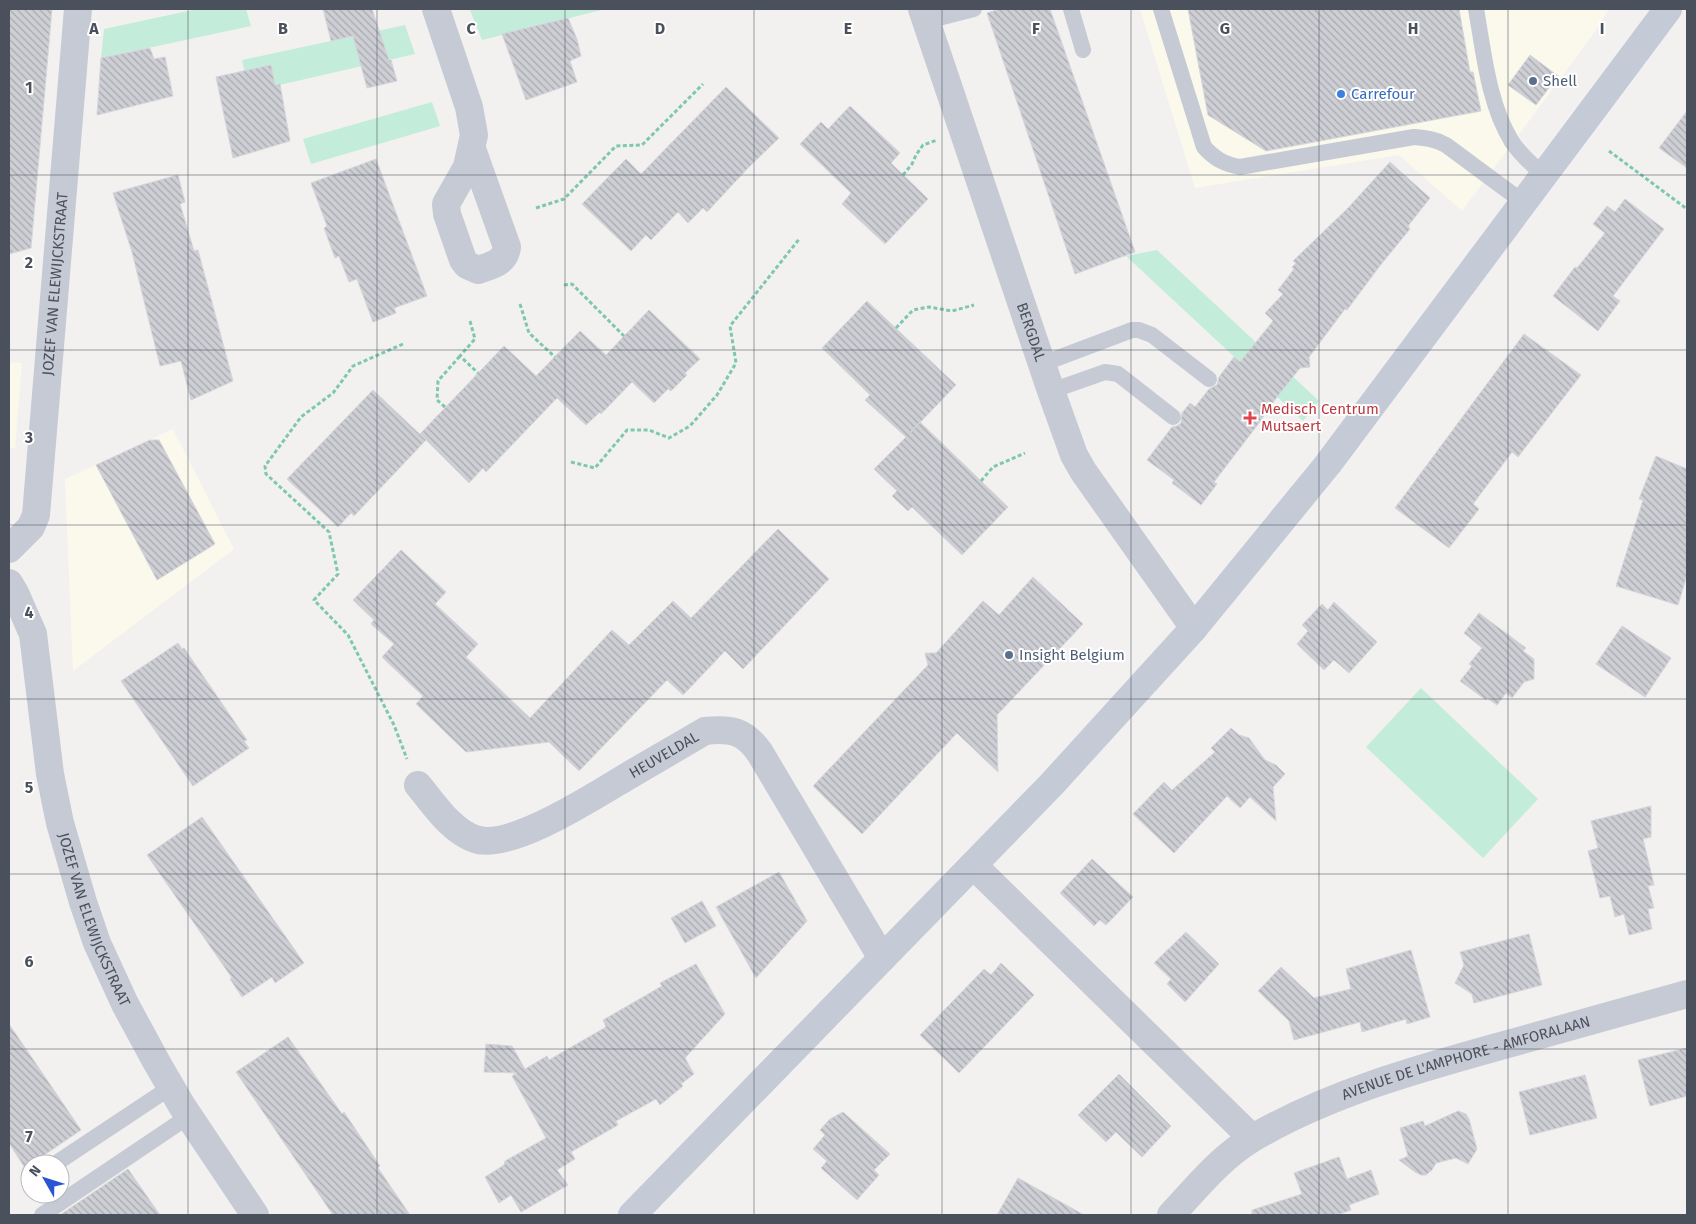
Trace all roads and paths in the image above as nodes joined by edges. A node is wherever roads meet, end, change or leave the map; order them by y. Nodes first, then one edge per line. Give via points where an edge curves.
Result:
1 (78, 9) edge
2 (436, 9) edge
3 (974, 9) edge
4 (1071, 9) edge
5 (1161, 9) edge
6 (1476, 9) edge
7 (1668, 9) edge
8 (924, 15) edge
9 (1083, 50) dead end
10 (703, 84) dead end
11 (937, 140) dead end
12 (472, 149) dead end
13 (1609, 151) dead end
14 (903, 175) dead end
15 (1544, 175) junction
16 (1523, 202) junction
17 (536, 208) dead end
18 (1687, 209) edge
19 (800, 238) dead end
20 (564, 286) dead end
21 (520, 304) dead end
22 (974, 305) dead end
23 (470, 322) dead end
24 (896, 328) dead end
25 (624, 336) dead end
26 (403, 344) dead end
27 (460, 356) junction
28 (555, 357) dead end
29 (1042, 364) junction
30 (478, 373) dead end
31 (1209, 379) dead end
32 (1051, 392) junction
33 (445, 407) dead end
34 (1173, 416) dead end
35 (1025, 453) dead end
36 (571, 462) dead end
37 (981, 481) dead end
38 (9, 549) edge
39 (11, 591) edge
40 (1194, 628) junction
41 (418, 785) joint
42 (974, 865) junction
43 (882, 958) junction
44 (1687, 994) edge
45 (171, 1087) junction
46 (189, 1116) junction
47 (1252, 1138) junction
48 (70, 1154) edge
49 (42, 1215) edge
50 (254, 1215) edge
51 (632, 1215) edge
52 (1170, 1215) edge

1 - 38 street, JOZEF VAN ELEWIJCKSTRAAT via 36,515 32,527
2 - 12 street via 469,107 474,135
3 - 8 lane
4 - 9 lane
5 - 16 lane via 1204,147 1214,158 1240,167 1414,137 1425,138 1446,145
6 - 15 lane via 1490,84 1506,128 1523,156
7 - 15 main road
8 - 29 street, BERGDAL
10 - 17 path via 642,145 616,146 564,199
11 - 14 path via 923,145
13 - 18 path
15 - 16 main road
16 - 40 main road via 1328,464
19 - 36 path via 730,326 736,363 717,395 690,426 669,438 649,430 627,430 595,468
20 - 25 path via 572,284
21 - 28 path via 529,333
22 - 24 path via 952,311 929,307 913,310
23 - 27 path via 474,339
26 - 41 path via 353,366 333,394 301,417 265,466 266,474 329,532 338,574 314,600 348,635 394,725
27 - 30 path
27 - 33 path via 438,382 437,400
29 - 31 lane via 1139,330 1152,335
29 - 32 street, BERGDAL
32 - 34 lane via 1111,372
32 - 40 street, BERGDAL via 1083,471
35 - 37 path via 993,467
39 - 45 street, JOZEF VAN ELEWIJCKSTRAAT via 33,634 50,774 60,823 83,902 97,943 125,1004
40 - 42 main road
41 - 43 street, HEUVELDAL via 463,834 492,842 552,820 705,731 723,729 739,733 760,753
42 - 43 main road
42 - 47 street
43 - 51 main road
44 - 47 street, AVENUE DE L'AMPHORE - AMFORALAAN via 1394,1077 1294,1116
45 - 46 street, JOZEF VAN ELEWIJCKSTRAAT
45 - 48 lane
46 - 49 lane
46 - 50 street, JOZEF VAN ELEWIJCKSTRAAT
47 - 52 street, AVENUE DE L'AMPHORE - AMFORALAAN via 1217,1166

